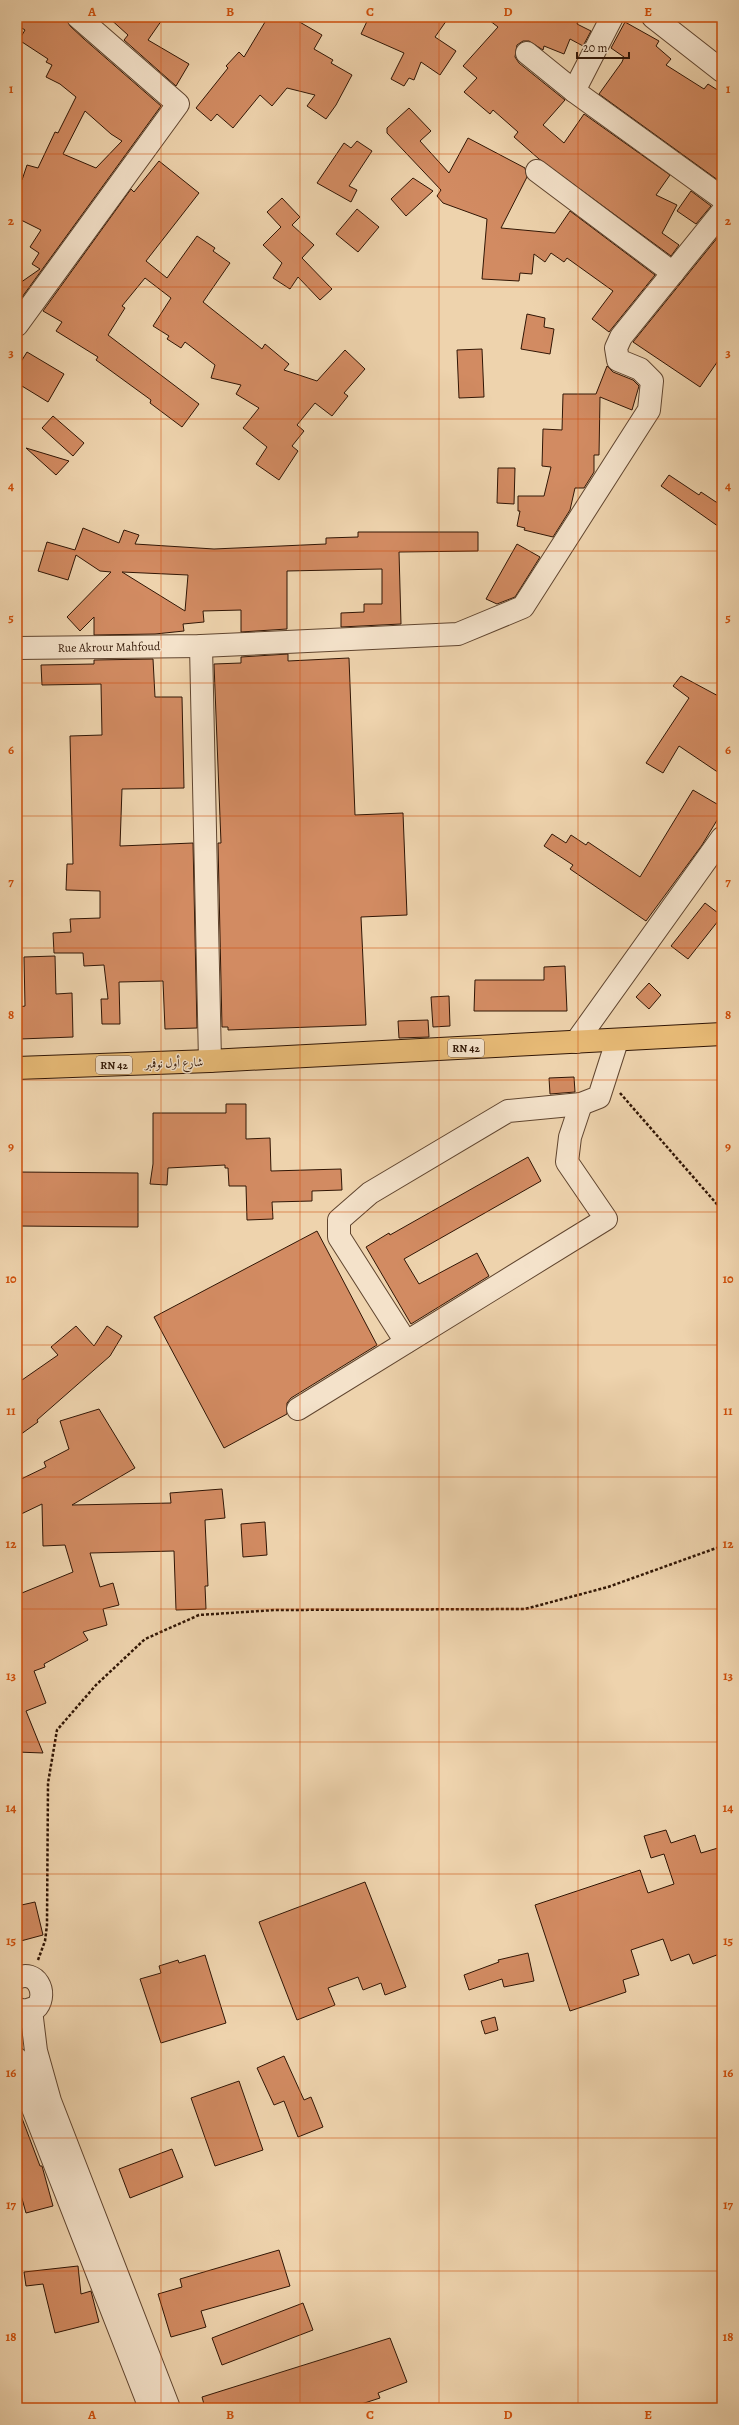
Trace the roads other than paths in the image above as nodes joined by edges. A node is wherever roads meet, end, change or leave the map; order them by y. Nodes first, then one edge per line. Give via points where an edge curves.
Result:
1 (78, 17) edge
2 (612, 17) edge
3 (653, 17) edge
4 (527, 53) dead end
5 (722, 71) edge
6 (574, 91) junction
7 (537, 171) dead end
8 (722, 198) edge
9 (722, 212) edge
10 (673, 273) junction
11 (17, 325) edge
12 (201, 646) junction
13 (17, 648) edge
14 (722, 838) edge
15 (719, 1030) edge
16 (618, 1041) junction
17 (576, 1042) junction
18 (210, 1061) junction
19 (17, 1068) edge
20 (581, 1104) junction
21 (406, 1342) junction
22 (298, 1409) dead end
23 (25, 1978) edge
24 (24, 2009) edge
25 (17, 2058) edge
26 (150, 2408) edge
27 (169, 2408) edge

1 - 11 street via 178,104
2 - 6 street
3 - 5 street
4 - 6 street
6 - 8 street
7 - 10 street
9 - 10 street
10 - 12 street, Rue Akrour Mahfoud via 621,337 616,348 618,360 640,369 652,380 649,410 523,607 458,634
12 - 13 street, Rue Akrour Mahfoud
12 - 18 street
14 - 17 street
15 - 16 main road, RN 42
16 - 17 main road, RN 42
16 - 20 street via 599,1097
17 - 18 main road, RN 42
18 - 19 main road, شارع أول نوفمبر / RN 42
20 - 21 street via 570,1138 567,1162 606,1219
20 - 21 street via 508,1111 370,1193 339,1220 339,1237
21 - 22 street
23 - 24 street via 41,1986 43,1991 40,2002
24 - 27 street via 48,2096
25 - 26 street via 32,2106

